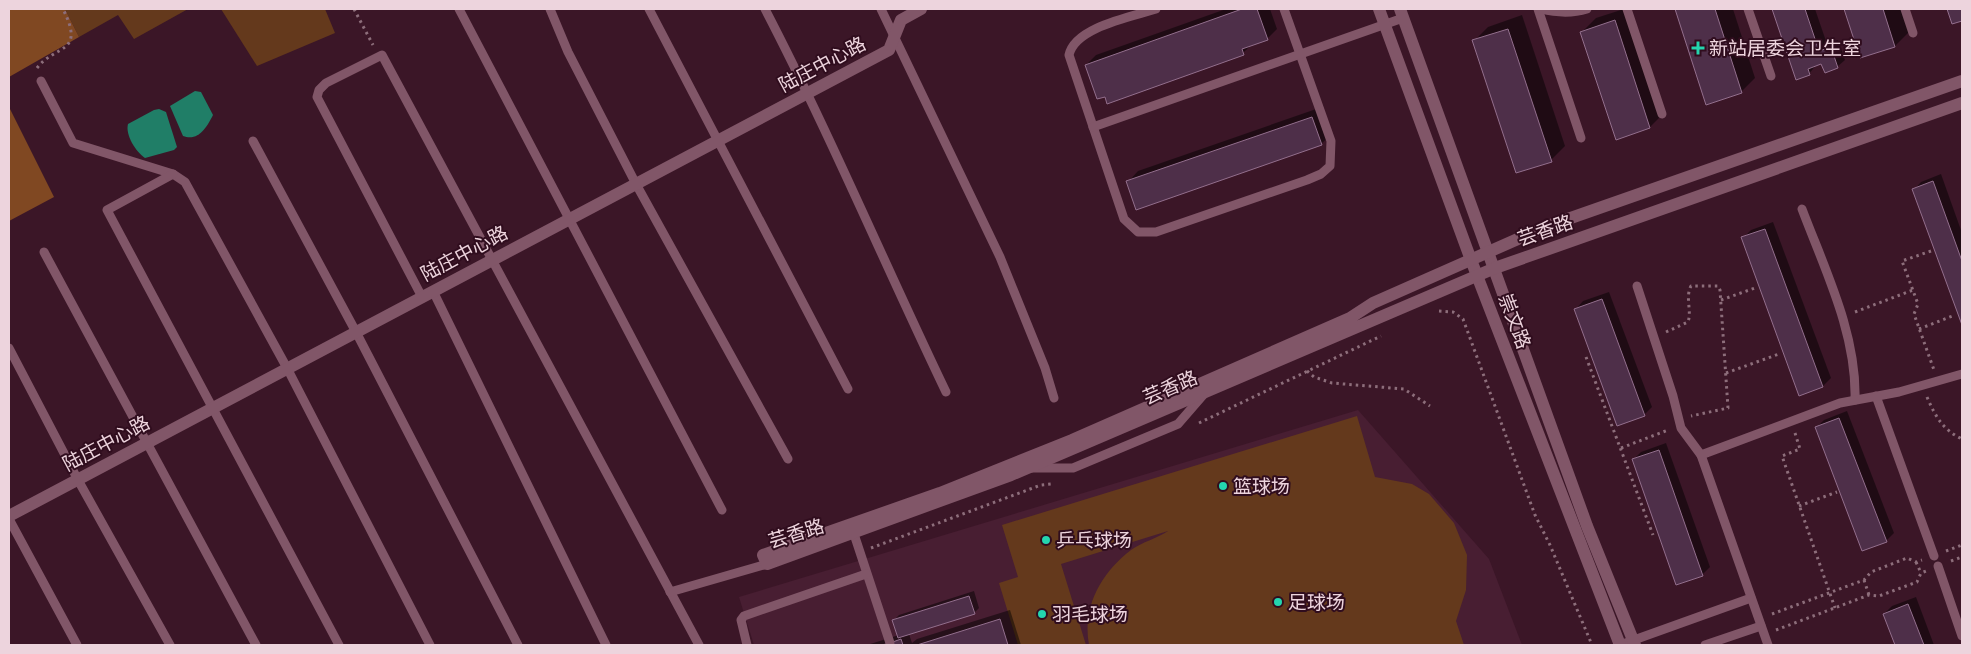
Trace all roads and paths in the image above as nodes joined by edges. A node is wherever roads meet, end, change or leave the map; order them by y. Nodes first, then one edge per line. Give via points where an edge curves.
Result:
1 (63, 9) edge
2 (354, 9) edge
3 (459, 9) edge
4 (550, 9) edge
5 (649, 9) edge
6 (765, 9) edge
7 (881, 9) edge
8 (921, 9) edge
9 (1156, 9) edge
10 (1284, 9) edge
11 (1379, 9) edge
12 (1539, 9) edge
13 (1587, 9) edge
14 (1627, 9) edge
15 (1748, 9) edge
16 (1905, 9) edge
17 (1401, 13) edge
18 (1385, 25) junction
19 (1913, 33) dead end
20 (895, 35) junction
21 (1300, 54) junction
22 (382, 55) junction
23 (1771, 76) dead end
24 (41, 81) joint
25 (1962, 81) edge
26 (808, 92) junction
27 (1962, 103) edge
28 (1662, 114) dead end
29 (1093, 127) junction
30 (1581, 138) dead end
31 (253, 141) dead end
32 (717, 141) junction
33 (174, 174) junction
34 (636, 184) junction
35 (1802, 209) dead end
36 (570, 218) junction
37 (1931, 251) dead end
38 (44, 252) dead end
39 (1489, 252) junction
40 (492, 260) junction
41 (1471, 260) junction
42 (1495, 268) junction
43 (1478, 276) junction
44 (1637, 286) dead end
45 (1756, 288) dead end
46 (1913, 290) junction
47 (428, 294) junction
48 (1721, 300) junction
49 (1432, 313) dead end
50 (1955, 315) dead end
51 (1842, 316) junction
52 (1919, 329) junction
53 (356, 332) junction
54 (1388, 333) dead end
55 (1654, 337) junction
56 (9, 348) edge
57 (1779, 354) dead end
58 (1586, 357) dead end
59 (287, 368) junction
60 (1307, 371) junction
61 (1726, 373) junction
62 (1962, 374) edge
63 (1938, 381) junction
64 (1922, 385) junction
65 (848, 389) dead end
66 (946, 392) dead end
67 (1204, 393) junction
68 (1876, 396) junction
69 (1054, 398) dead end
70 (1855, 400) junction
71 (1430, 406) dead end
72 (213, 408) junction
73 (1791, 420) junction
74 (1680, 422) junction
75 (1195, 425) dead end
76 (1962, 439) edge
77 (146, 444) junction
78 (1620, 448) junction
79 (1701, 455) junction
80 (788, 459) dead end
81 (1029, 468) junction
82 (78, 480) junction
83 (1056, 483) dead end
84 (1837, 492) dead end
85 (1799, 506) junction
86 (722, 510) dead end
87 (9, 518) edge
88 (852, 529) junction
89 (1653, 535) dead end
90 (1962, 545) edge
91 (860, 552) junction
92 (1934, 556) junction
93 (1962, 558) edge
94 (1916, 562) junction
95 (767, 564) joint
96 (1938, 566) junction
97 (1921, 573) junction
98 (866, 574) junction
99 (1864, 580) junction
100 (670, 592) junction
101 (1830, 592) junction
102 (1869, 595) junction
103 (1751, 598) junction
104 (1835, 608) junction
105 (1762, 626) junction
106 (1962, 636) edge
107 (890, 643) dead end
108 (1634, 643) edge
109 (77, 645) edge
110 (170, 645) edge
111 (256, 645) edge
112 (339, 645) edge
113 (430, 645) edge
114 (518, 645) edge
115 (606, 645) edge
116 (699, 645) edge
117 (747, 645) edge
118 (1592, 645) edge
119 (1620, 645) edge
120 (1705, 645) edge
121 (1768, 645) edge

1 - 24 path via 69,21 70,37 66,47 37,68
2 - 22 path via 370,42
3 - 36 lane
4 - 34 lane via 568,52
5 - 32 lane
6 - 26 lane
7 - 20 lane
8 - 20 street, 陆庄中心路 via 901,20
9 - 29 lane via 1092,30 1070,46 1068,55
10 - 21 lane
11 - 18 street, 崇文路
12 - 13 lane via 1556,13
12 - 30 lane
14 - 28 lane
15 - 23 lane
16 - 19 lane
17 - 18 lane
17 - 39 street, 崇文路
18 - 21 lane
18 - 41 street, 崇文路
20 - 26 street, 陆庄中心路 via 888,50
20 - 69 lane via 1000,257
21 - 29 lane
21 - 29 lane via 1331,141 1332,153 1330,166 1307,180 1156,232 1138,232 1124,219
22 - 40 lane
22 - 47 lane via 326,83 318,90 317,97
24 - 33 lane via 73,143
25 - 39 street, 芸香路 via 1545,227
26 - 32 street, 陆庄中心路
26 - 66 lane
27 - 42 street, 芸香路
31 - 53 lane
32 - 34 street, 陆庄中心路
32 - 65 lane
33 - 59 lane via 185,182
33 - 72 lane via 107,210
34 - 36 street, 陆庄中心路
34 - 80 lane
35 - 51 lane
36 - 40 street, 陆庄中心路
36 - 86 lane
37 - 46 path via 1902,261
38 - 77 lane
39 - 41 street, 芸香路
39 - 42 street, 崇文路
40 - 47 street, 陆庄中心路
40 - 100 lane
41 - 43 street, 崇文路
41 - 88 street, 芸香路 via 1373,303 1350,318 1072,440
42 - 43 street, 芸香路
42 - 108 street, 崇文路 via 1587,526
43 - 67 street, 芸香路
43 - 119 street, 崇文路
44 - 55 lane
45 - 48 path
46 - 51 path
46 - 52 path via 1918,304 1914,314
47 - 53 street, 陆庄中心路
47 - 115 lane
48 - 55 path via 1718,286 1691,286 1688,322
48 - 61 path
49 - 118 path via 1440,310 1453,312 1463,319 1535,515
50 - 52 path
51 - 70 lane via 1856,374
52 - 63 path
53 - 59 street, 陆庄中心路
53 - 114 lane
54 - 60 path
55 - 74 lane
56 - 82 lane
57 - 61 path
58 - 78 path
59 - 72 street, 陆庄中心路
59 - 113 lane
60 - 71 path via 1332,383 1404,389
60 - 75 path
61 - 74 path via 1728,408
62 - 63 lane
63 - 64 lane
64 - 68 lane
64 - 76 path via 1940,422 1950,433
67 - 81 street, 芸香路
67 - 81 lane via 1178,424 1073,468
68 - 70 lane
68 - 92 lane
70 - 73 lane via 1840,402
72 - 77 street, 陆庄中心路
72 - 112 lane
73 - 79 lane
73 - 85 path via 1800,449 1782,456
74 - 78 path
74 - 79 lane
77 - 82 street, 陆庄中心路
77 - 111 lane
78 - 89 path
79 - 103 lane
81 - 88 street, 芸香路
82 - 87 street, 陆庄中心路
82 - 110 lane
83 - 91 path via 1041,485
84 - 85 path
85 - 101 path
87 - 109 lane
88 - 91 lane
88 - 95 street, 芸香路 via 763,555
90 - 92 path
91 - 98 lane
92 - 94 path
93 - 96 path
94 - 97 path
94 - 99 path via 1908,558 1871,572
95 - 100 lane
96 - 97 path
96 - 106 lane
97 - 102 path via 1917,582 1880,596
98 - 107 lane
98 - 117 lane via 744,616 741,620
99 - 101 path
99 - 102 path
100 - 116 lane
101 - 104 path
101 - 105 path
102 - 104 path
103 - 105 lane
103 - 108 lane
104 - 105 path
105 - 120 lane
105 - 121 lane
108 - 119 lane

